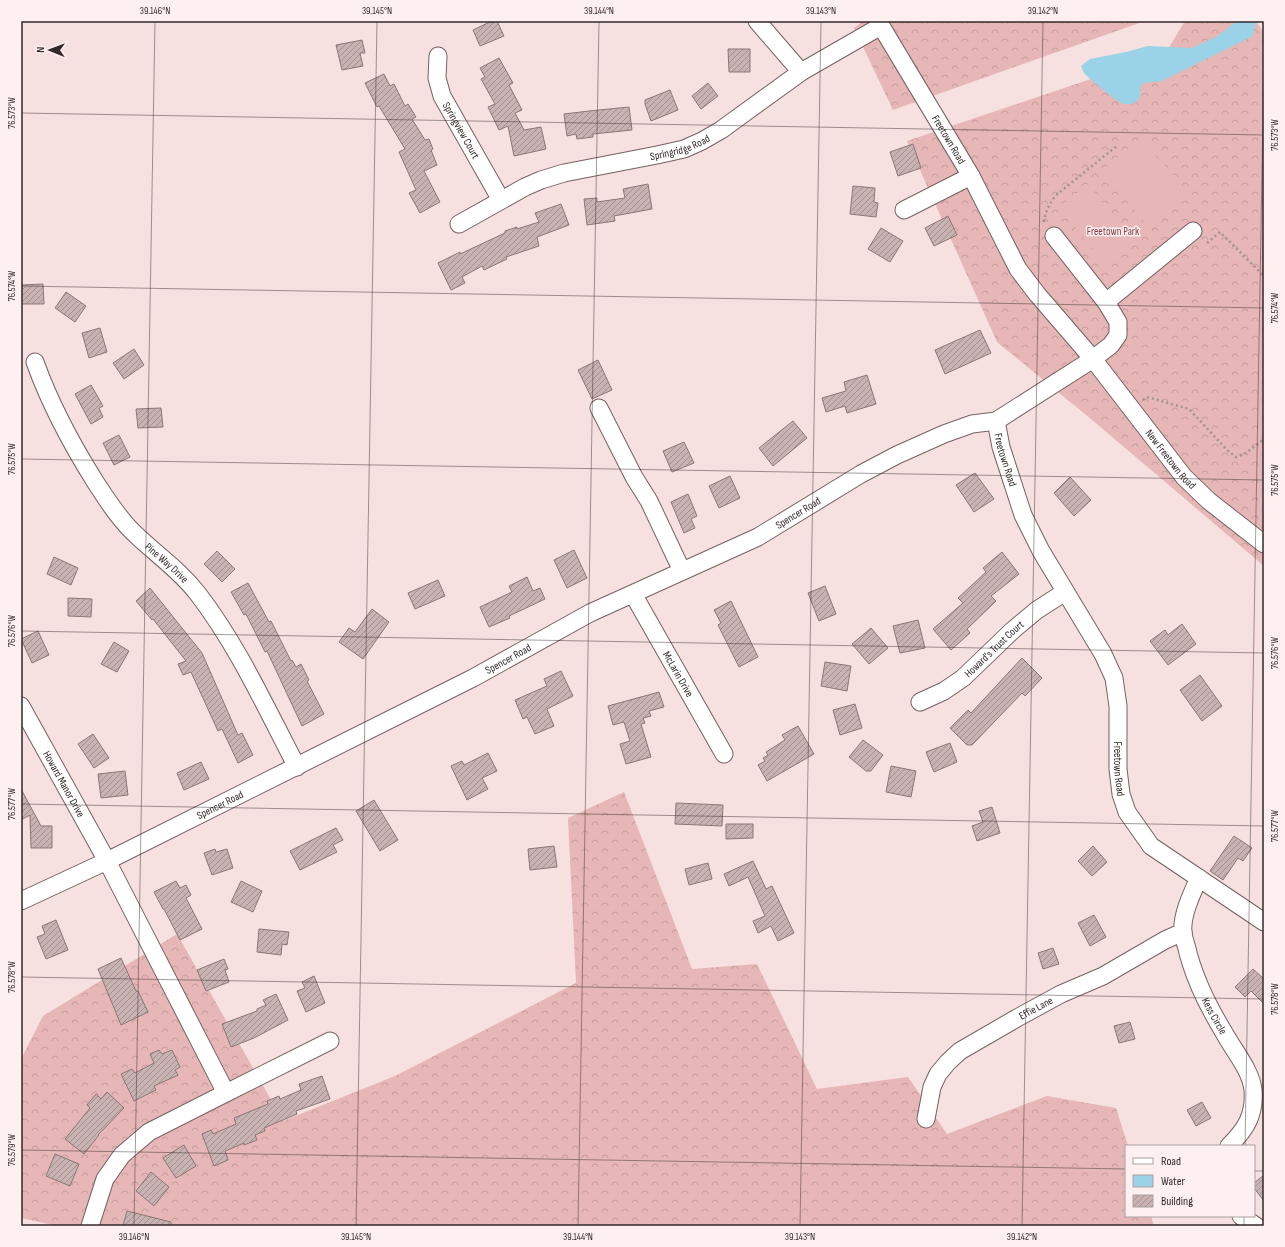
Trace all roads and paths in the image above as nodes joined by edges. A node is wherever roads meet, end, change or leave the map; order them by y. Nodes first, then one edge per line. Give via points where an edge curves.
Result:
1 (757, 21) edge
2 (885, 25) edge
3 (438, 56) dead end
4 (801, 72) junction
5 (1118, 145) dead end
6 (971, 176) junction
7 (501, 200) junction
8 (904, 210) dead end
9 (459, 224) dead end
10 (1049, 229) joint
11 (1194, 231) dead end
12 (1207, 244) dead end
13 (1264, 276) edge
14 (1106, 302) junction
15 (1093, 360) junction
16 (35, 362) dead end
17 (599, 408) dead end
18 (1132, 410) junction
19 (996, 421) junction
20 (1264, 439) edge
21 (1264, 544) edge
22 (682, 571) junction
23 (1065, 592) junction
24 (633, 594) junction
25 (920, 702) dead end
26 (21, 706) edge
27 (724, 754) dead end
28 (297, 767) junction
29 (106, 861) junction
30 (1199, 878) junction
31 (21, 901) edge
32 (1264, 922) edge
33 (1183, 932) junction
34 (330, 1041) dead end
35 (226, 1093) junction
36 (926, 1119) dead end
37 (1230, 1145) edge
38 (1242, 1217) edge
39 (90, 1226) edge
40 (1256, 1226) edge

1 - 4 street
2 - 4 street, Springridge Road
2 - 6 street, Freetown Road
3 - 7 street, Springview Court via 437,78 442,96
4 - 7 street, Springridge Road via 721,130 684,149 564,173 530,184
5 - 10 path via 1055,196 1045,214
6 - 8 street
6 - 15 street, Freetown Road via 1018,269
7 - 9 street, Springridge Road
10 - 14 street
11 - 14 street
12 - 13 path via 1220,232
14 - 15 street via 1118,322 1118,335 1111,345
15 - 18 street, New Freetown Road
15 - 19 street, Freetown Road
16 - 28 street, Pine Way Drive via 46,392 84,463 110,504 132,531 181,574 214,616 232,644
17 - 22 street via 649,501
18 - 20 path via 1147,397 1189,409 1236,457 1246,453
18 - 21 street, New Freetown Road via 1184,477 1208,501
19 - 22 street, Spencer Road via 972,424 897,455 758,537
19 - 23 street, Freetown Road via 1001,447 1023,515
22 - 24 street, Spencer Road
23 - 25 street, Howard's Trust Court via 1013,630 963,678 944,691
23 - 30 street, Freetown Road via 1103,654 1114,678 1118,706 1118,769 1121,794 1127,812 1152,846
24 - 27 street, McLarin Drive
24 - 28 street, Spencer Road via 590,613 494,668
26 - 29 street, Howard Manor Drive
28 - 29 street, Spencer Road
29 - 31 street, Spencer Road
29 - 35 street, Howard Manor Drive
30 - 32 street, Freetown Road
30 - 33 street, Kess Circle via 1190,899
33 - 36 street, Effie Lane via 1103,976 1061,994 960,1051 938,1074 932,1087
33 - 37 street, Kess Circle via 1200,989 1250,1077 1253,1090 1251,1116 1240,1136
34 - 35 street
35 - 39 street via 149,1132 122,1155 105,1179
38 - 40 street

